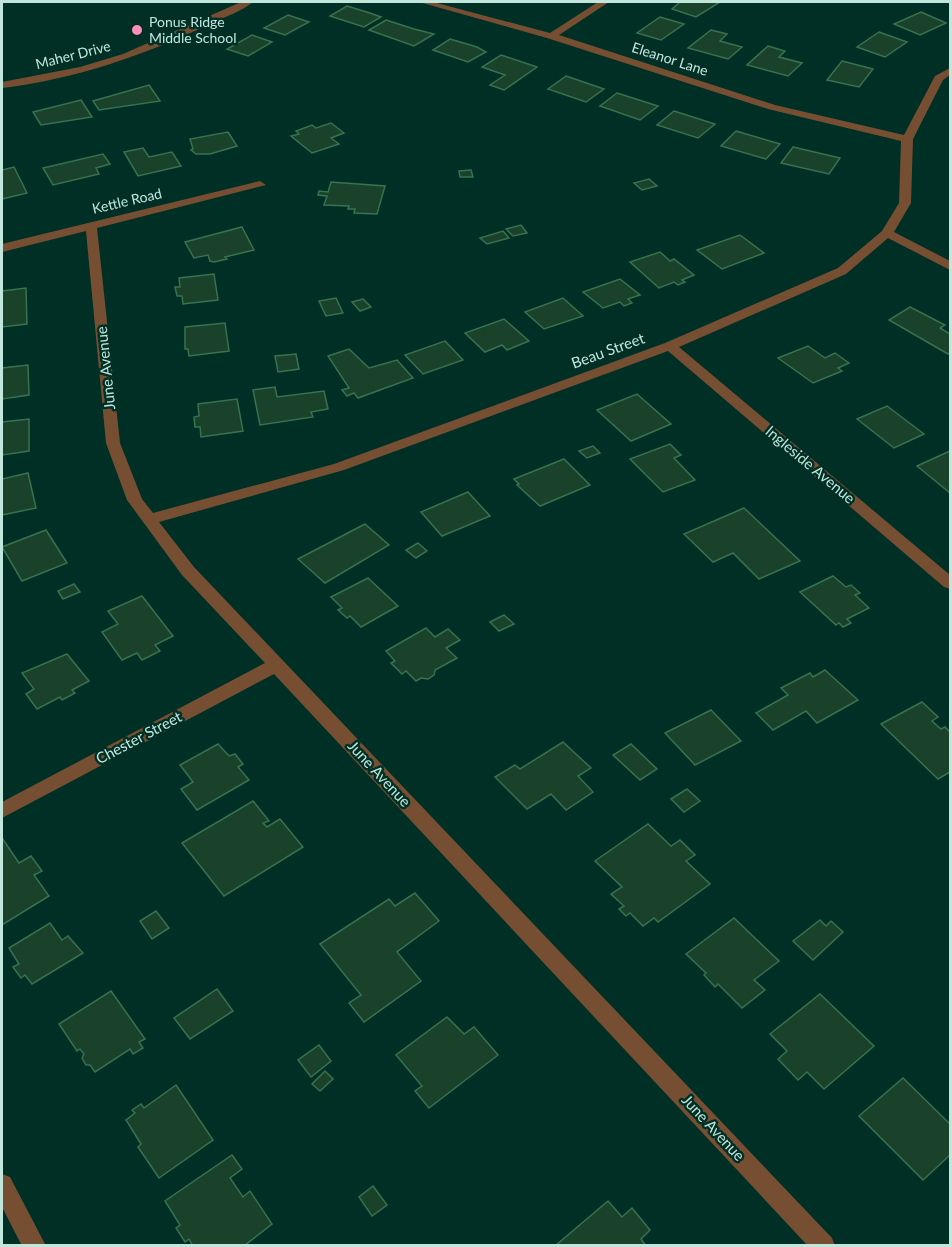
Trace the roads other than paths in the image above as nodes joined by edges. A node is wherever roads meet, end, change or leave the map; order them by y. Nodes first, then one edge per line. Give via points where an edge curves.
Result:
1 (248, 2) edge
2 (424, 2) edge
3 (604, 2) edge
4 (551, 36) junction
5 (951, 71) edge
6 (2, 85) edge
7 (907, 139) junction
8 (260, 185) dead end
9 (91, 225) junction
10 (887, 233) junction
11 (2, 248) edge
12 (951, 266) edge
13 (670, 346) junction
14 (150, 519) junction
15 (951, 583) edge
16 (276, 665) junction
17 (2, 811) edge
18 (2, 1185) edge
19 (34, 1245) edge
20 (824, 1245) edge

1 - 6 street, Maher Drive via 125,56
2 - 4 street, Eleanor Lane
3 - 4 street
4 - 7 street, Eleanor Lane via 772,107
5 - 7 street, Beau Street via 939,78
7 - 10 street, Beau Street via 905,204
8 - 9 street, Kettle Road
9 - 11 street, Kettle Road
9 - 14 street, June Avenue via 113,443 135,500
10 - 12 street
10 - 13 street, Beau Street via 842,271
13 - 14 street, Beau Street via 339,467
13 - 15 street, Ingleside Avenue
14 - 16 street, June Avenue via 188,571
16 - 17 street, Chester Street
16 - 20 street, June Avenue
18 - 19 street

